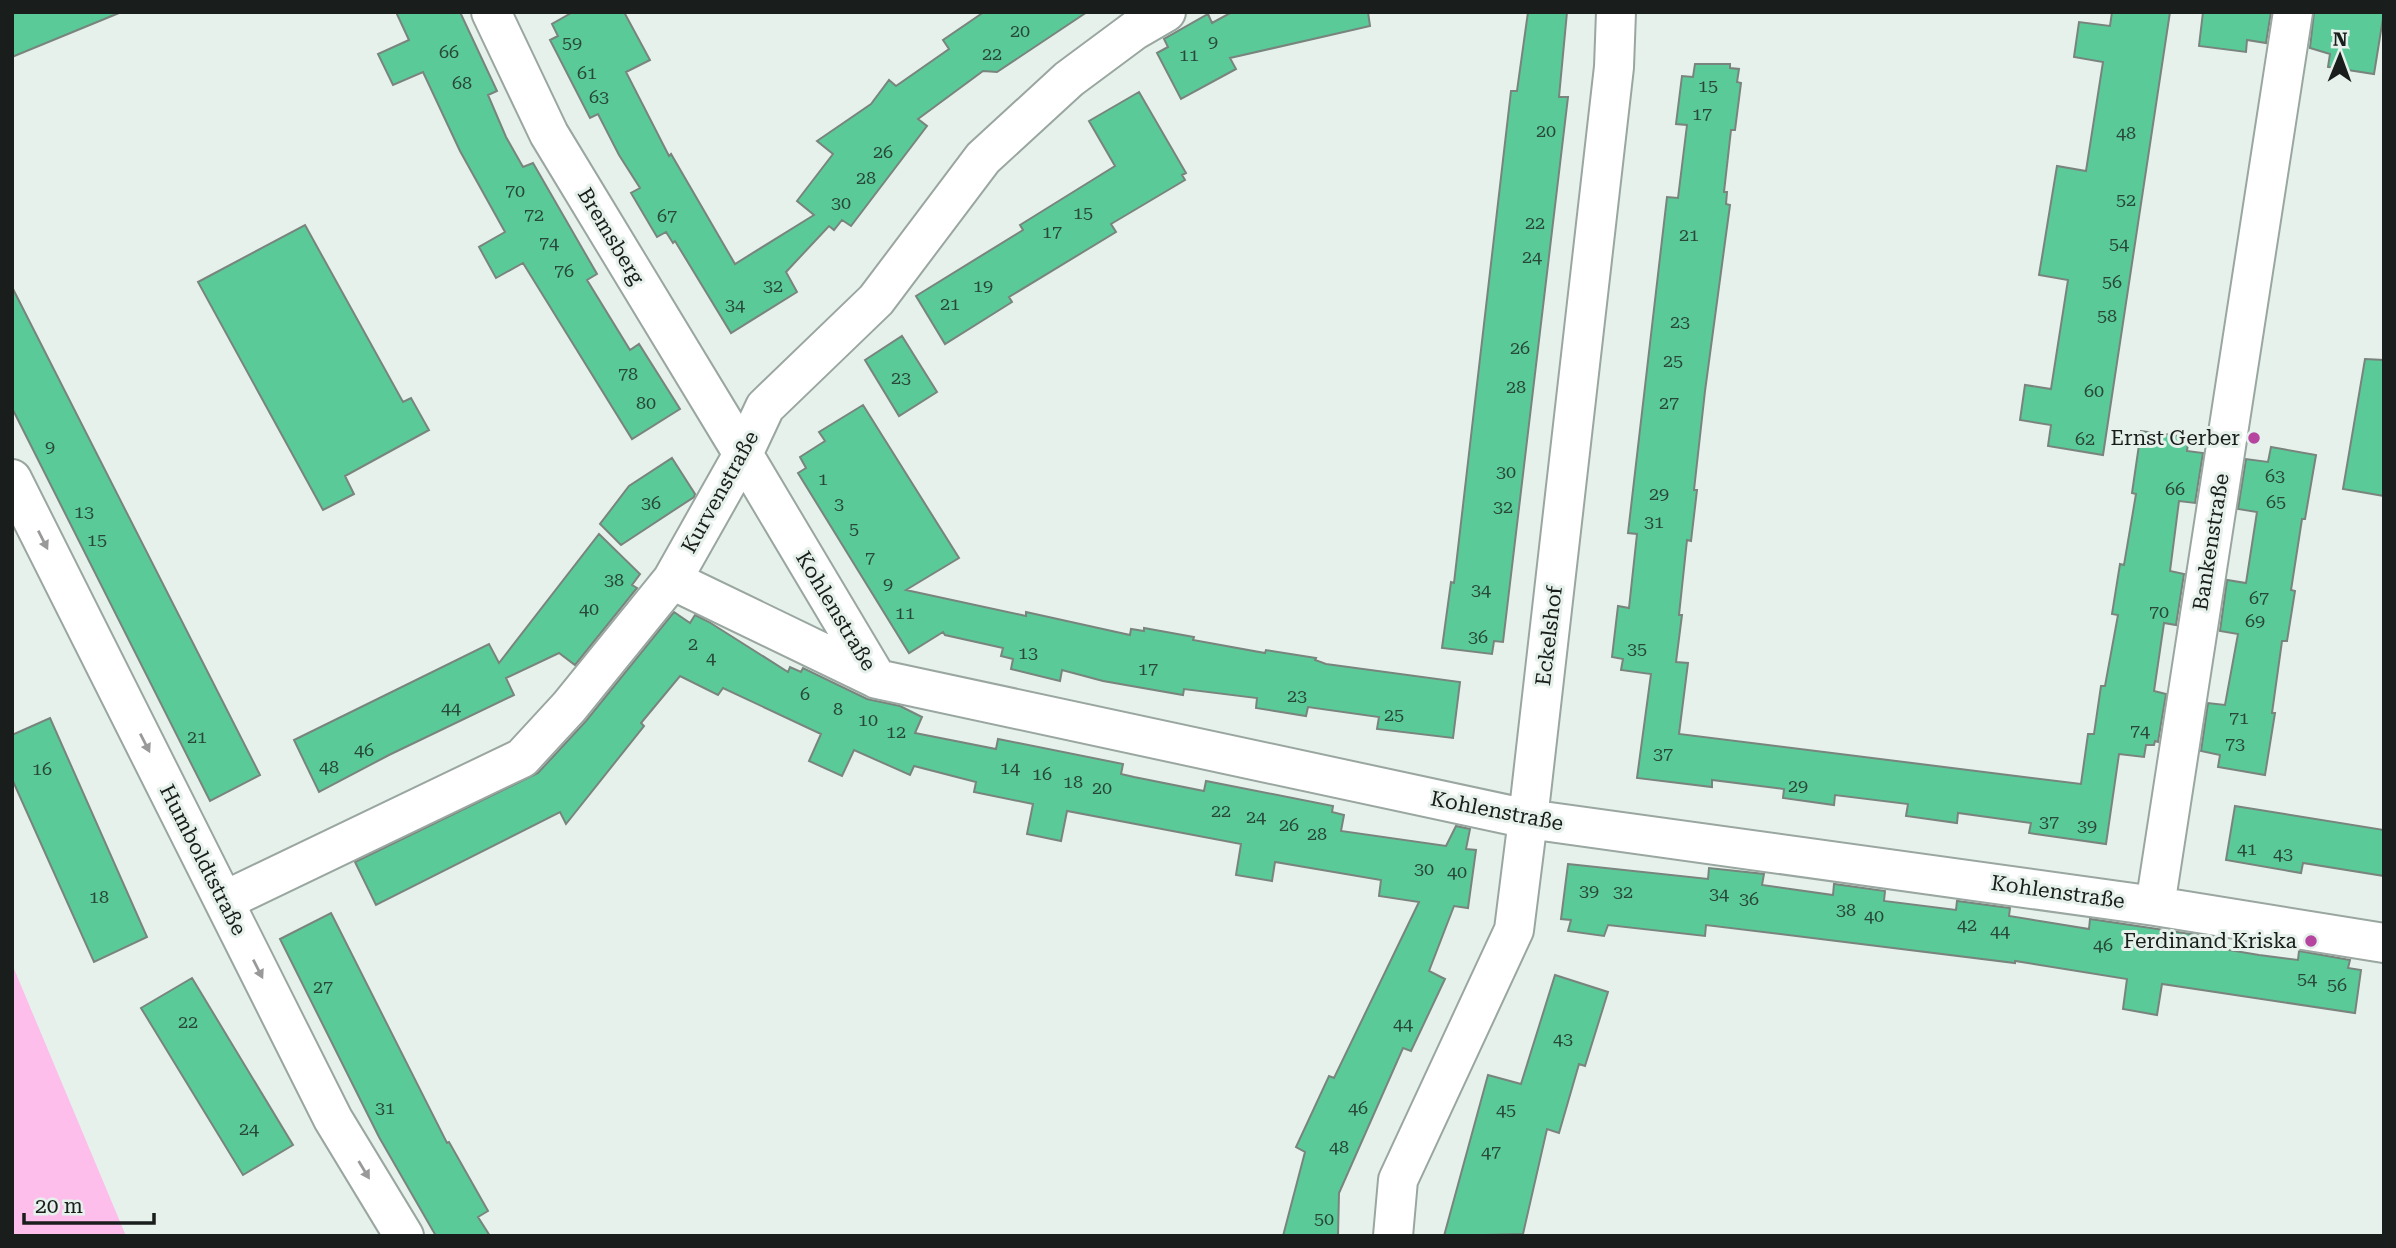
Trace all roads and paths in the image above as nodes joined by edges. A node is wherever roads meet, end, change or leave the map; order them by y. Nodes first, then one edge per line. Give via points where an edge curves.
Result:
1 (491, 12) edge
2 (1166, 12) edge
3 (1615, 12) edge
4 (2293, 12) edge
5 (743, 454) junction
6 (12, 479) edge
7 (672, 580) junction
8 (877, 679) junction
9 (1528, 819) junction
10 (224, 901) junction
11 (2155, 906) junction
12 (2384, 943) edge
13 (404, 1236) edge
14 (1393, 1236) edge

1 - 5 street, Bremsberg via 549,134
2 - 5 street, Kurvenstraße via 1069,79 983,158 876,300 765,407
3 - 9 street, Eckelshof via 1614,67
4 - 11 street, Bankenstraße
5 - 7 street, Kurvenstraße
5 - 8 street, Kohlenstraße
6 -> 10 street, Humboldtstraße
7 - 8 street
7 - 10 street, Kurvenstraße via 522,758
8 - 9 street, Kohlenstraße
9 - 11 street, Kohlenstraße
9 - 14 street, Eckelshof via 1514,930 1398,1180
10 -> 13 street, Humboldtstraße via 333,1119
11 - 12 street, Kohlenstraße

